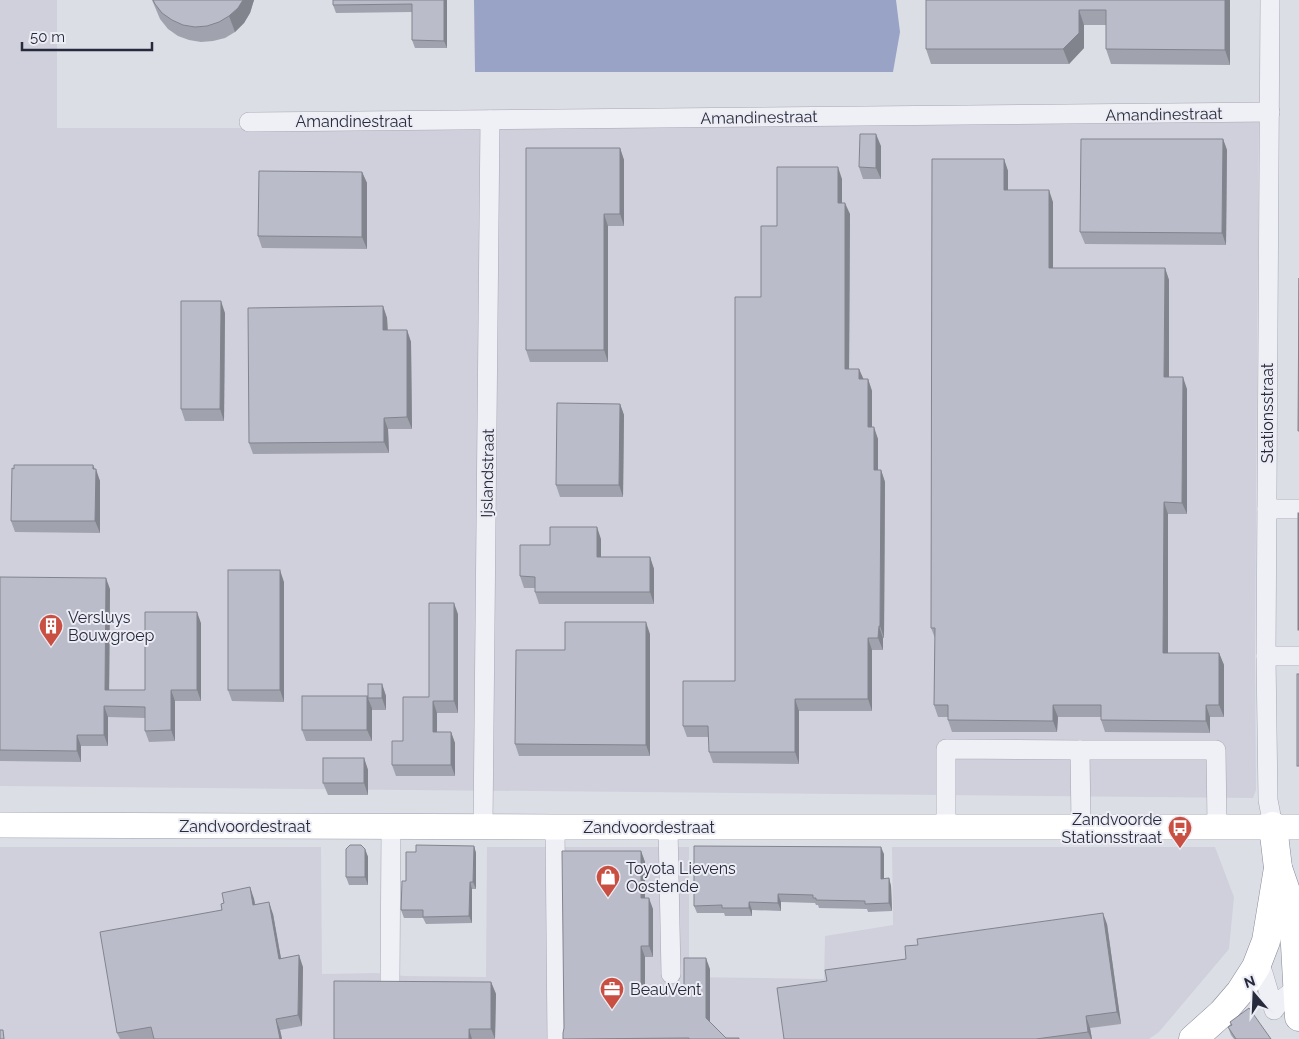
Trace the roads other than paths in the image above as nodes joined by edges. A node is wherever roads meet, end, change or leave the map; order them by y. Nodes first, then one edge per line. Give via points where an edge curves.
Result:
1 (1270, 0) edge
2 (1270, 112) junction
3 (490, 120) junction
4 (249, 122) dead end
5 (1267, 509) junction
6 (1299, 509) edge
7 (1266, 656) junction
8 (1299, 656) edge
9 (1080, 750) junction
10 (0, 825) edge
11 (391, 826) junction
12 (483, 826) junction
13 (946, 826) junction
14 (1081, 826) junction
15 (1217, 826) junction
16 (1286, 826) edge
17 (555, 827) junction
18 (668, 827) junction
19 (1278, 868) junction
20 (1256, 967) junction
21 (671, 974) dead end
22 (1298, 981) edge
23 (390, 982) edge
24 (1299, 1017) edge
25 (557, 1039) edge
26 (1193, 1039) edge

1 - 2 street, Stationsstraat
2 - 3 street, Amandinestraat
2 - 5 street, Stationsstraat
3 - 4 street, Amandinestraat
3 - 12 street, Ijslandstraat
5 - 6 street
5 - 7 street, Stationsstraat
7 - 8 street
7 - 16 street, Stationsstraat via 1268,800
9 - 13 street via 946,750
9 - 14 street
9 - 15 street via 1216,750
10 - 11 main road, Zandvoordestraat
11 - 12 main road, Zandvoordestraat
11 - 23 street
12 - 17 main road, Zandvoordestraat
13 - 14 main road, Zandvoordestraat
13 - 18 main road, Zandvoordestraat
14 - 15 main road, Zandvoordestraat
15 - 16 main road, Zandvoordestraat
16 - 19 highway
17 - 18 main road, Zandvoordestraat
17 - 25 street
18 - 21 street
19 - 20 highway via 1266,941
19 - 22 highway via 1289,900
20 - 22 street via 1263,973 1274,1010
20 - 26 highway via 1222,1013
22 - 24 highway

